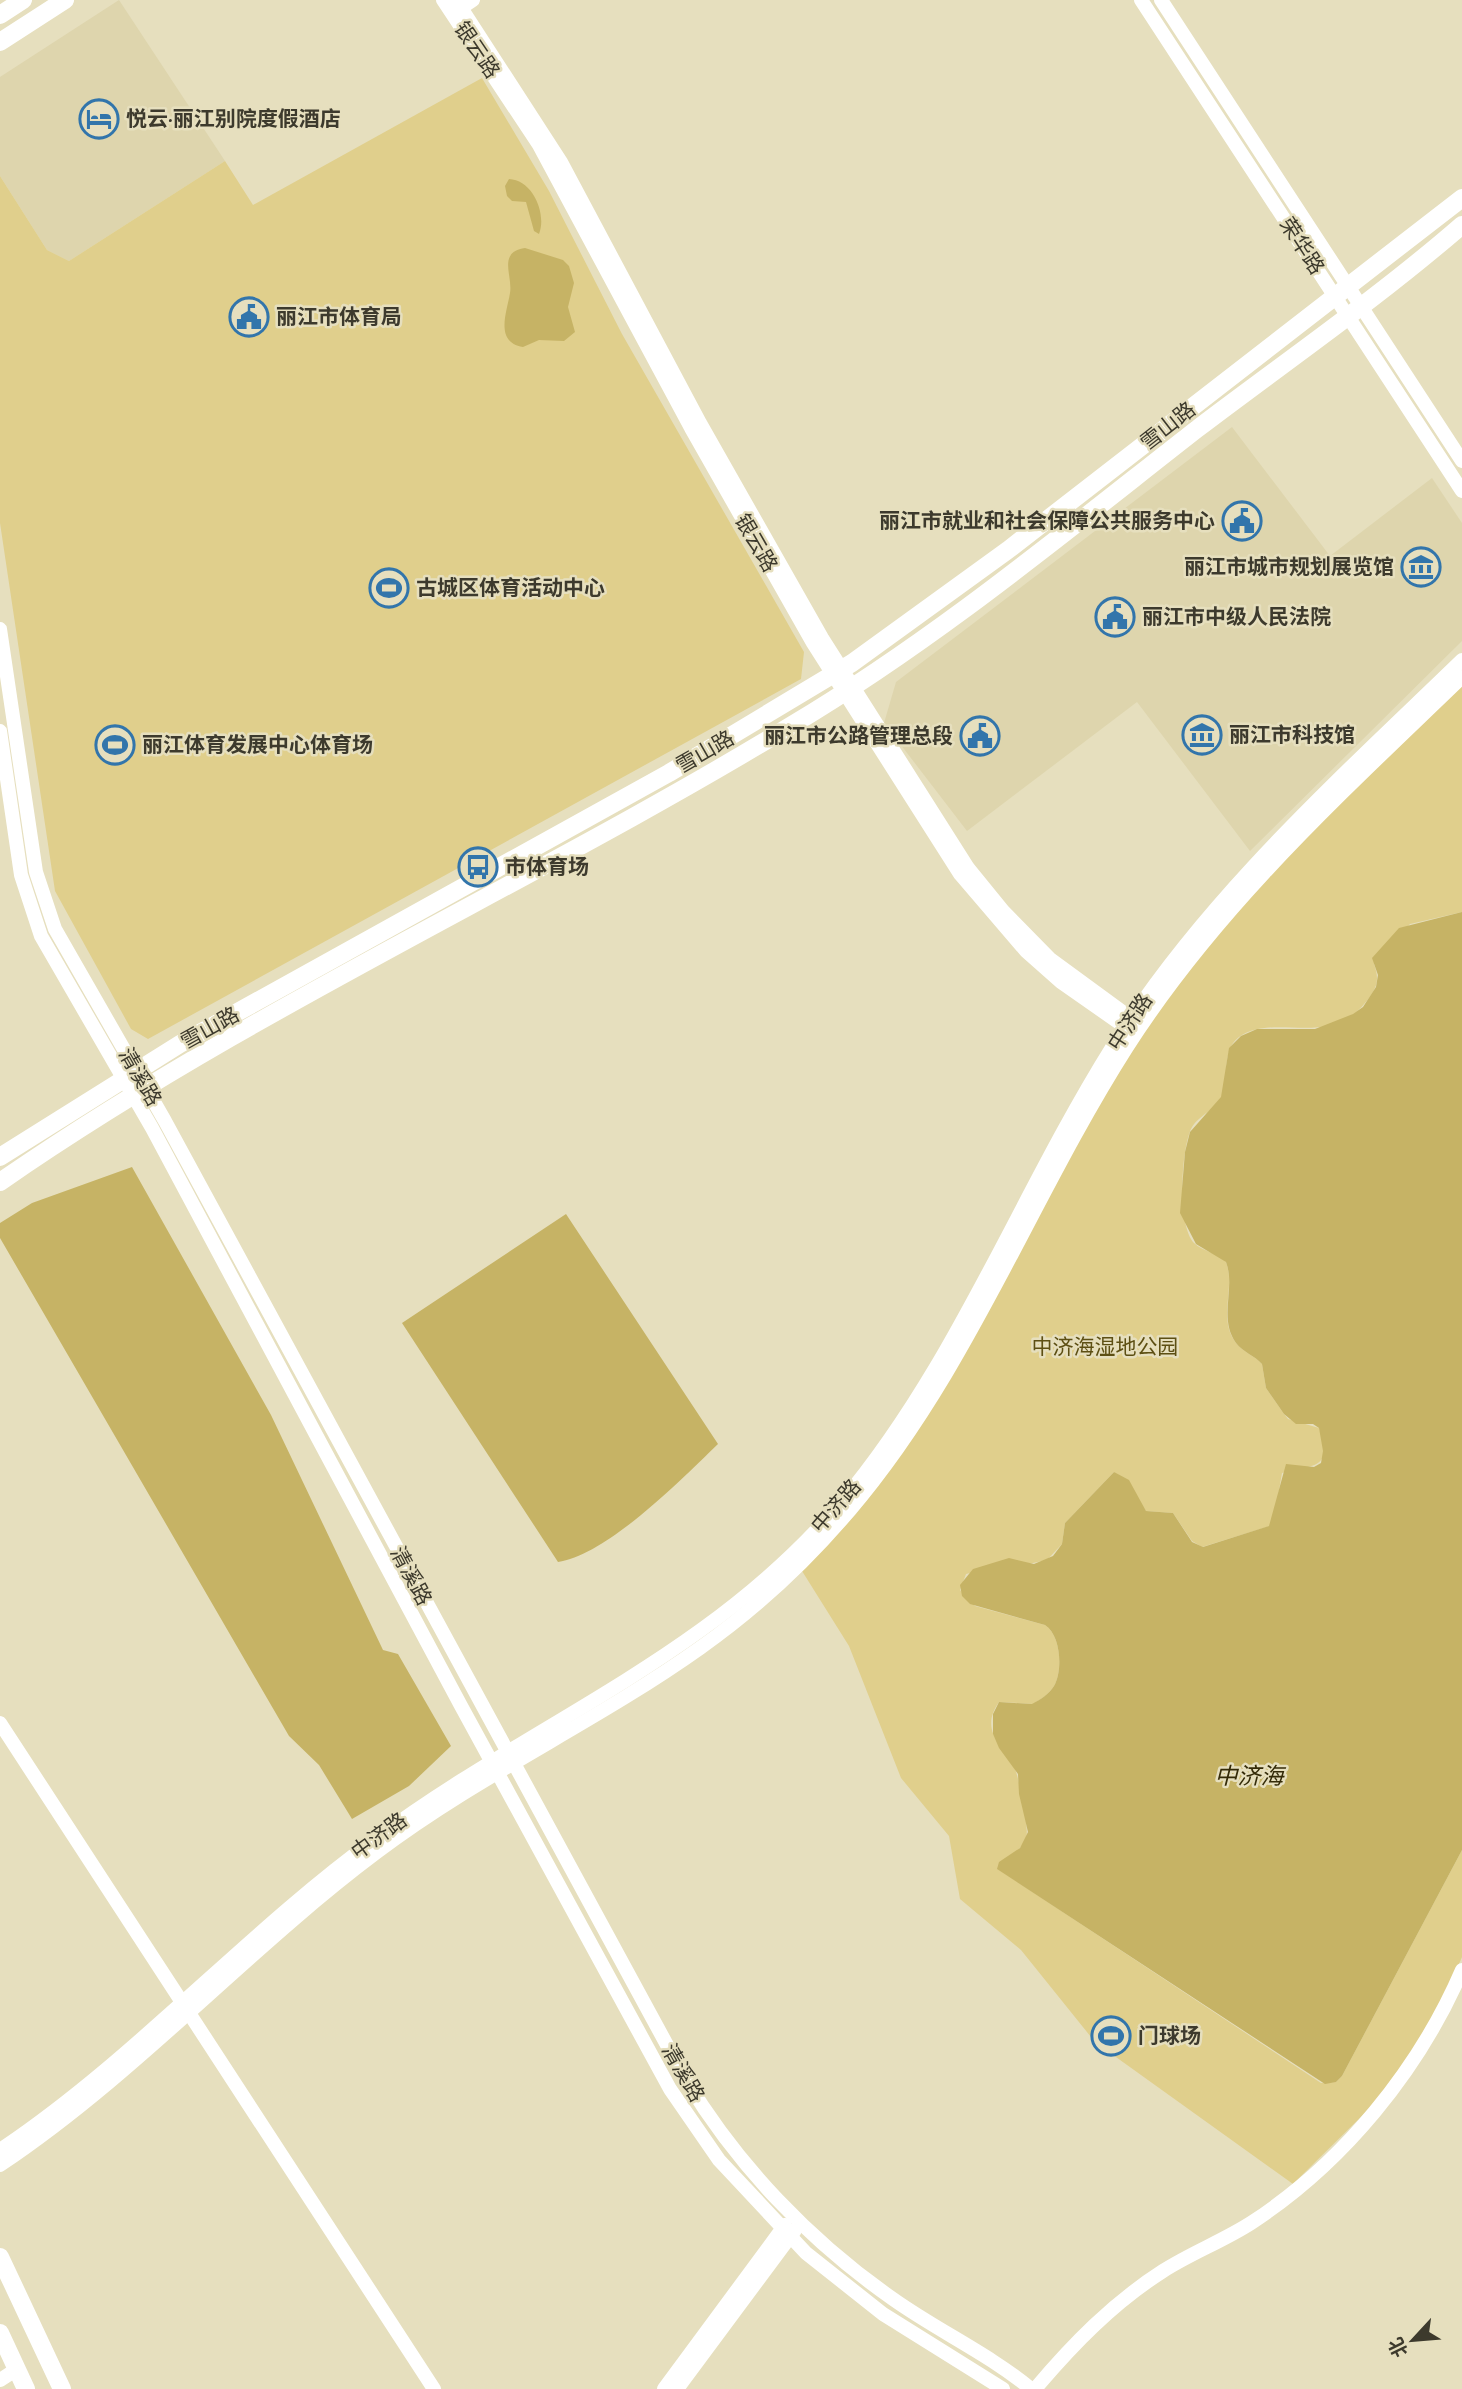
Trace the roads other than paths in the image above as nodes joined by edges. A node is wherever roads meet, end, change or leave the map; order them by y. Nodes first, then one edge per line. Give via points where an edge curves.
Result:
1 (23, 0) edge
2 (65, 0) edge
3 (443, 0) edge
4 (1142, 0) edge
5 (1161, 0) edge
6 (463, 3) edge
7 (0, 15) edge
8 (0, 42) edge
9 (1462, 198) edge
10 (1462, 225) edge
11 (1342, 292) junction
12 (1353, 310) junction
13 (1462, 461) edge
14 (1462, 491) edge
15 (0, 629) edge
16 (1462, 660) edge
17 (837, 672) junction
18 (1462, 677) edge
19 (848, 690) junction
20 (0, 731) edge
21 (1137, 1029) junction
22 (129, 1074) junction
23 (140, 1092) junction
24 (0, 1157) edge
25 (0, 1182) edge
26 (0, 1723) edge
27 (510, 1758) junction
28 (494, 1767) junction
29 (1462, 1970) edge
30 (1462, 1994) edge
31 (185, 2007) junction
32 (0, 2150) edge
33 (0, 2165) edge
34 (796, 2219) junction
35 (785, 2233) junction
36 (0, 2257) edge
37 (0, 2333) edge
38 (17, 2369) junction
39 (0, 2380) edge
40 (26, 2389) edge
41 (62, 2389) edge
42 (433, 2389) edge
43 (664, 2389) edge
44 (677, 2389) edge
45 (1003, 2389) edge
46 (1033, 2389) edge
47 (1048, 2389) edge

1 - 7 main road
2 - 8 main road
3 - 17 street, 银云路 via 539,145 691,428
4 - 11 street, 荣华路
5 - 11 street, 荣华路
6 - 17 street, 银云路 via 561,162
9 - 11 main road, 雪山路
10 - 12 main road, 雪山路
11 - 12 street, 荣华路
11 - 17 main road, 雪山路 via 998,558
12 - 13 street, 荣华路
12 - 14 street, 荣华路
12 - 19 main road, 雪山路 via 1010,574
15 - 22 street, 清溪路 via 43,900
16 - 21 street, 中济路 via 1240,880 1186,943
17 - 19 street, 银云路
17 - 22 main road, 雪山路 via 669,773
18 - 21 street, 中济路 via 1249,888
19 - 21 street, 银云路 via 960,874 995,918 1061,982
19 - 23 main road, 雪山路 via 674,794
20 - 22 street, 清溪路 via 29,905 41,936
21 - 27 street, 中济路 via 924,1411 846,1514 777,1586 727,1628 650,1681
22 - 23 street, 清溪路
22 - 24 main road, 雪山路
23 - 25 main road, 雪山路
23 - 27 street, 清溪路
23 - 28 street, 清溪路
26 - 31 street
27 - 28 street, 中济路
27 - 34 street, 清溪路 via 698,2099 733,2148
28 - 31 street, 中济路 via 407,1815 337,1868
28 - 35 street, 清溪路 via 676,2099 719,2160
29 - 46 street via 1419,2052 1342,2146 1252,2222 1129,2295 1077,2341
30 - 47 street via 1415,2074 1332,2169 1257,2231 1135,2302 1084,2347
31 - 32 street, 中济路
31 - 33 street, 中济路 via 87,2100
31 - 42 street
34 - 35 street
34 - 46 street, 清溪路 via 893,2299
35 - 43 street
35 - 44 street
35 - 45 street, 清溪路 via 883,2314
36 - 41 main road
37 - 38 main road
38 - 39 street
38 - 40 main road

